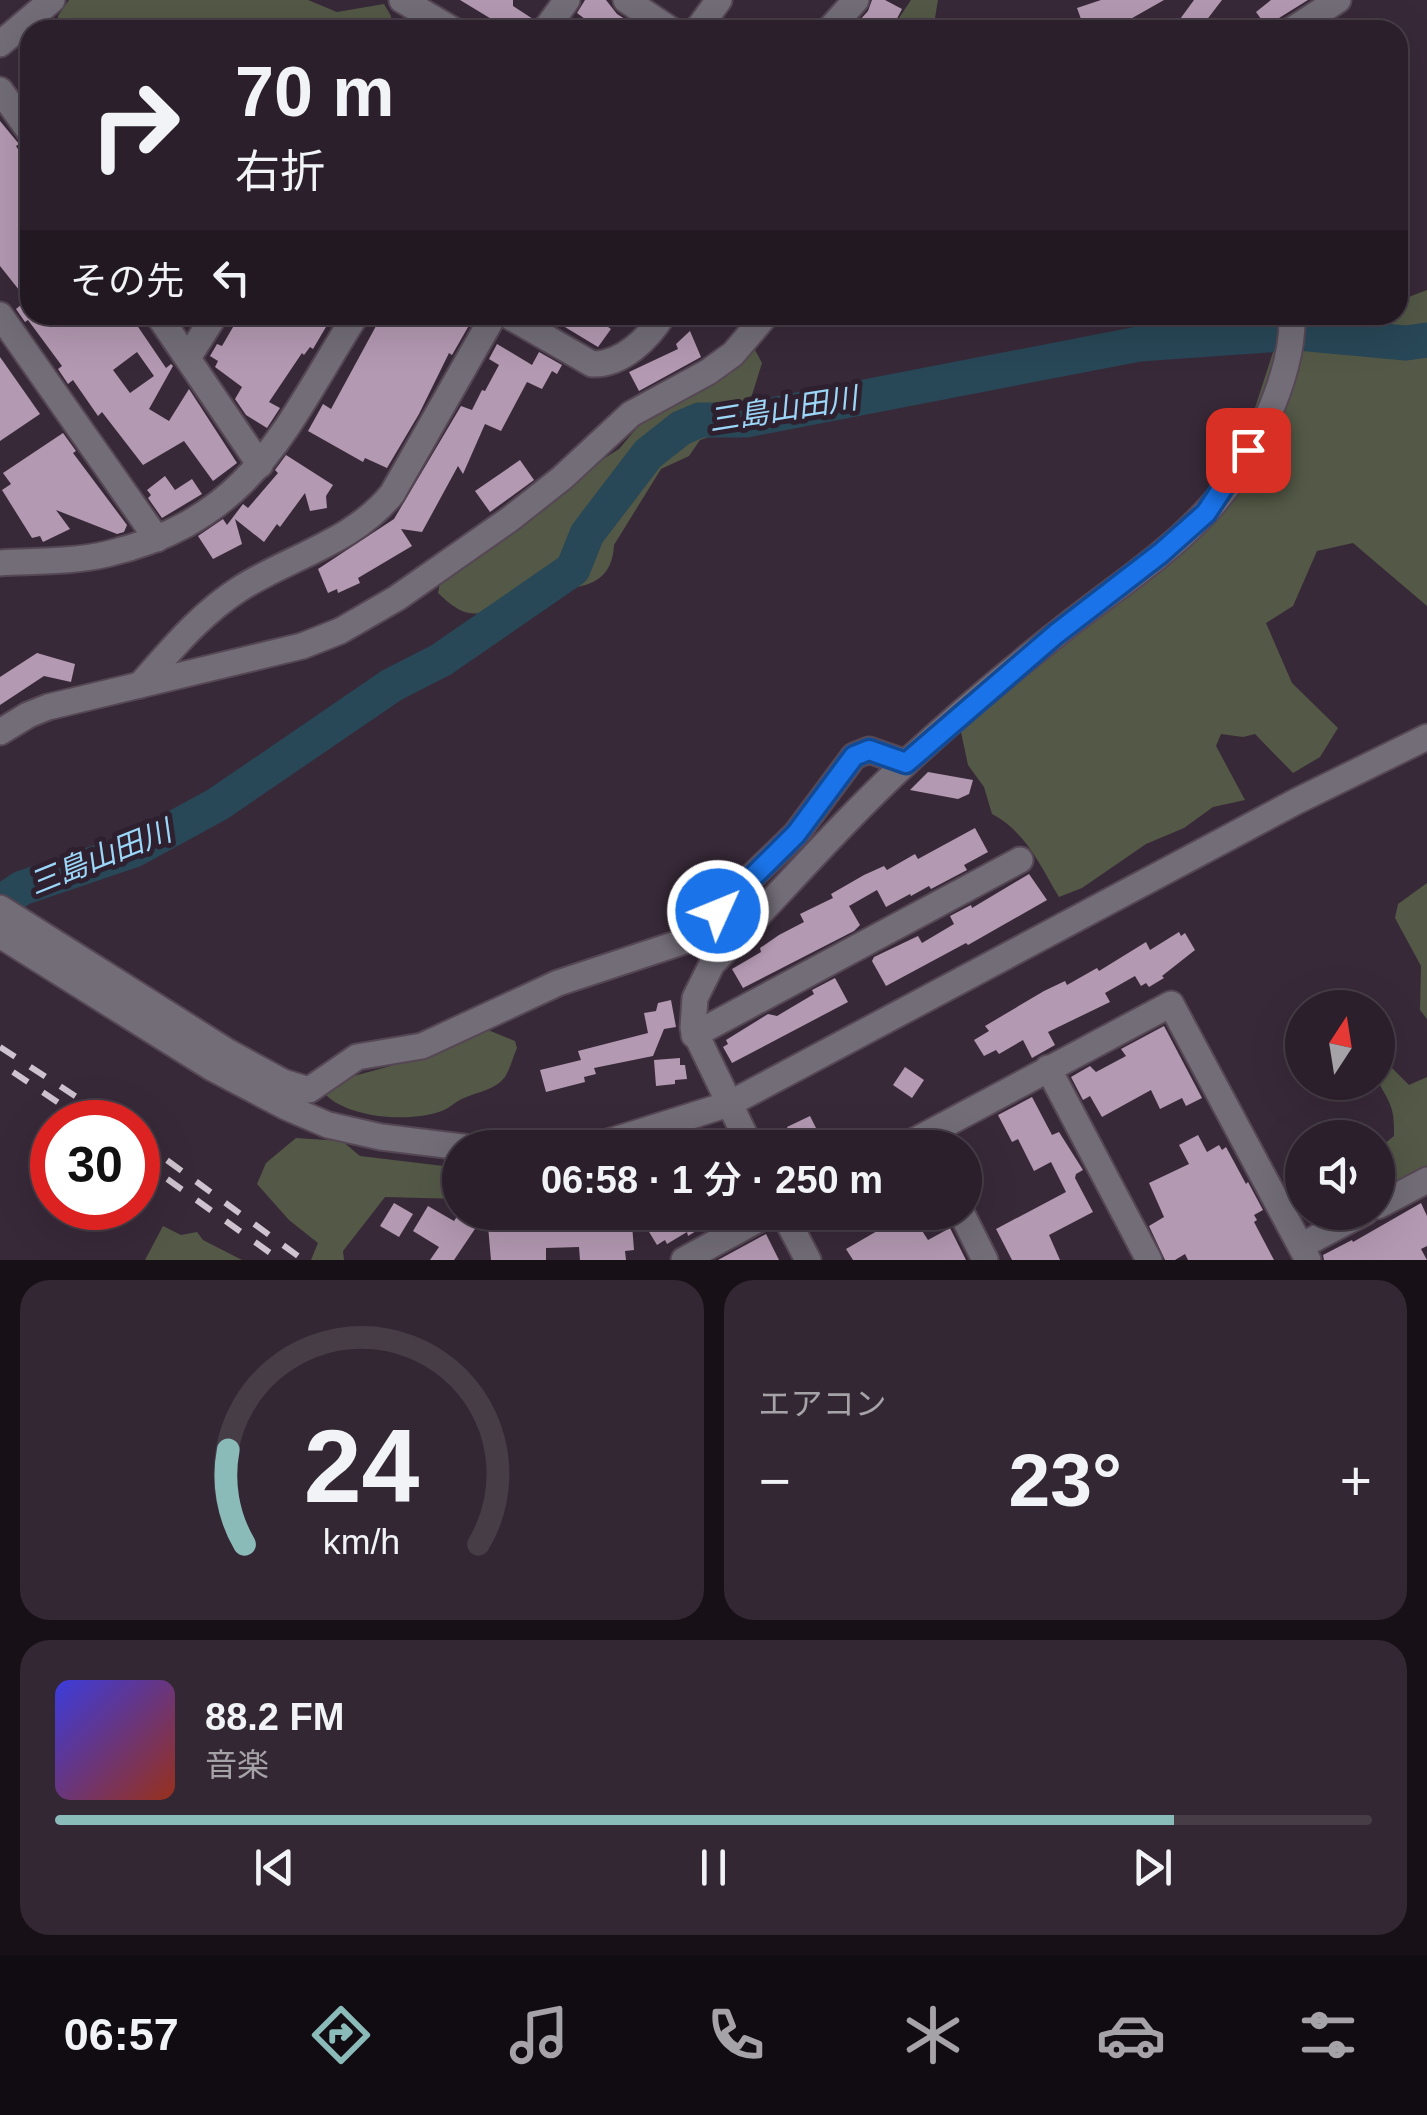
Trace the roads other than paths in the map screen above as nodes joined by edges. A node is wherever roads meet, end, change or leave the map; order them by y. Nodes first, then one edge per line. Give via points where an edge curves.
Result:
1 (52, 0) edge
2 (402, 0) edge
3 (626, 0) edge
4 (856, 0) edge
5 (1338, 0) edge
6 (28, 20) edge
7 (436, 20) edge
8 (656, 20) edge
9 (839, 20) edge
10 (1307, 20) edge
11 (20, 27) edge
12 (0, 44) edge
13 (0, 90) edge
14 (20, 118) edge
15 (0, 315) edge
16 (166, 325) edge
17 (209, 325) edge
18 (350, 325) edge
19 (488, 325) edge
20 (524, 325) edge
21 (657, 325) edge
22 (757, 325) edge
23 (1291, 325) edge
24 (189, 356) junction
25 (260, 465) junction
26 (157, 538) junction
27 (0, 539) edge
28 (8, 563) edge
29 (140, 685) junction
30 (0, 732) edge
31 (1427, 736) edge
32 (906, 763) junction
33 (1020, 860) dead end
34 (0, 908) edge
35 (0, 935) edge
36 (694, 1035) junction
37 (1048, 1068) junction
38 (729, 1104) junction
39 (646, 1130) edge
40 (742, 1130) edge
41 (940, 1130) edge
42 (442, 1145) edge
43 (1427, 1180) edge
44 (1395, 1197) edge
45 (739, 1230) edge
46 (792, 1230) edge
47 (970, 1230) edge
48 (1338, 1230) edge
49 (1304, 1253) edge
50 (684, 1260) edge
51 (808, 1260) edge
52 (986, 1260) edge
53 (1149, 1260) edge

1 - 6 street
2 - 7 street
3 - 8 street
4 - 9 street
5 - 10 street
11 - 12 street
13 - 14 street
15 - 26 street
16 - 24 street
17 - 24 street
18 - 25 street
19 - 29 street via 376,514 202,616
20 - 21 street via 592,364 637,346
22 - 29 street via 732,354 630,414 562,478 397,598 302,646
23 - 32 street via 1288,362 1268,415 1206,513
24 - 25 street
25 - 26 street via 216,508
26 - 28 street via 94,556
27 - 28 street
29 - 30 street via 48,707
31 - 38 street
32 - 34 street via 869,750 854,756 796,834 685,940 558,983 422,1046 357,1057 309,1090 228,1052
32 - 36 street via 712,964 693,1006
33 - 36 street
35 - 42 street via 286,1108 328,1125
36 - 38 street
37 - 41 street
37 - 49 street via 1170,1004
37 - 53 street
38 - 39 street
38 - 40 street
43 - 44 street
45 - 50 street
46 - 51 street
47 - 52 street
48 - 49 street

